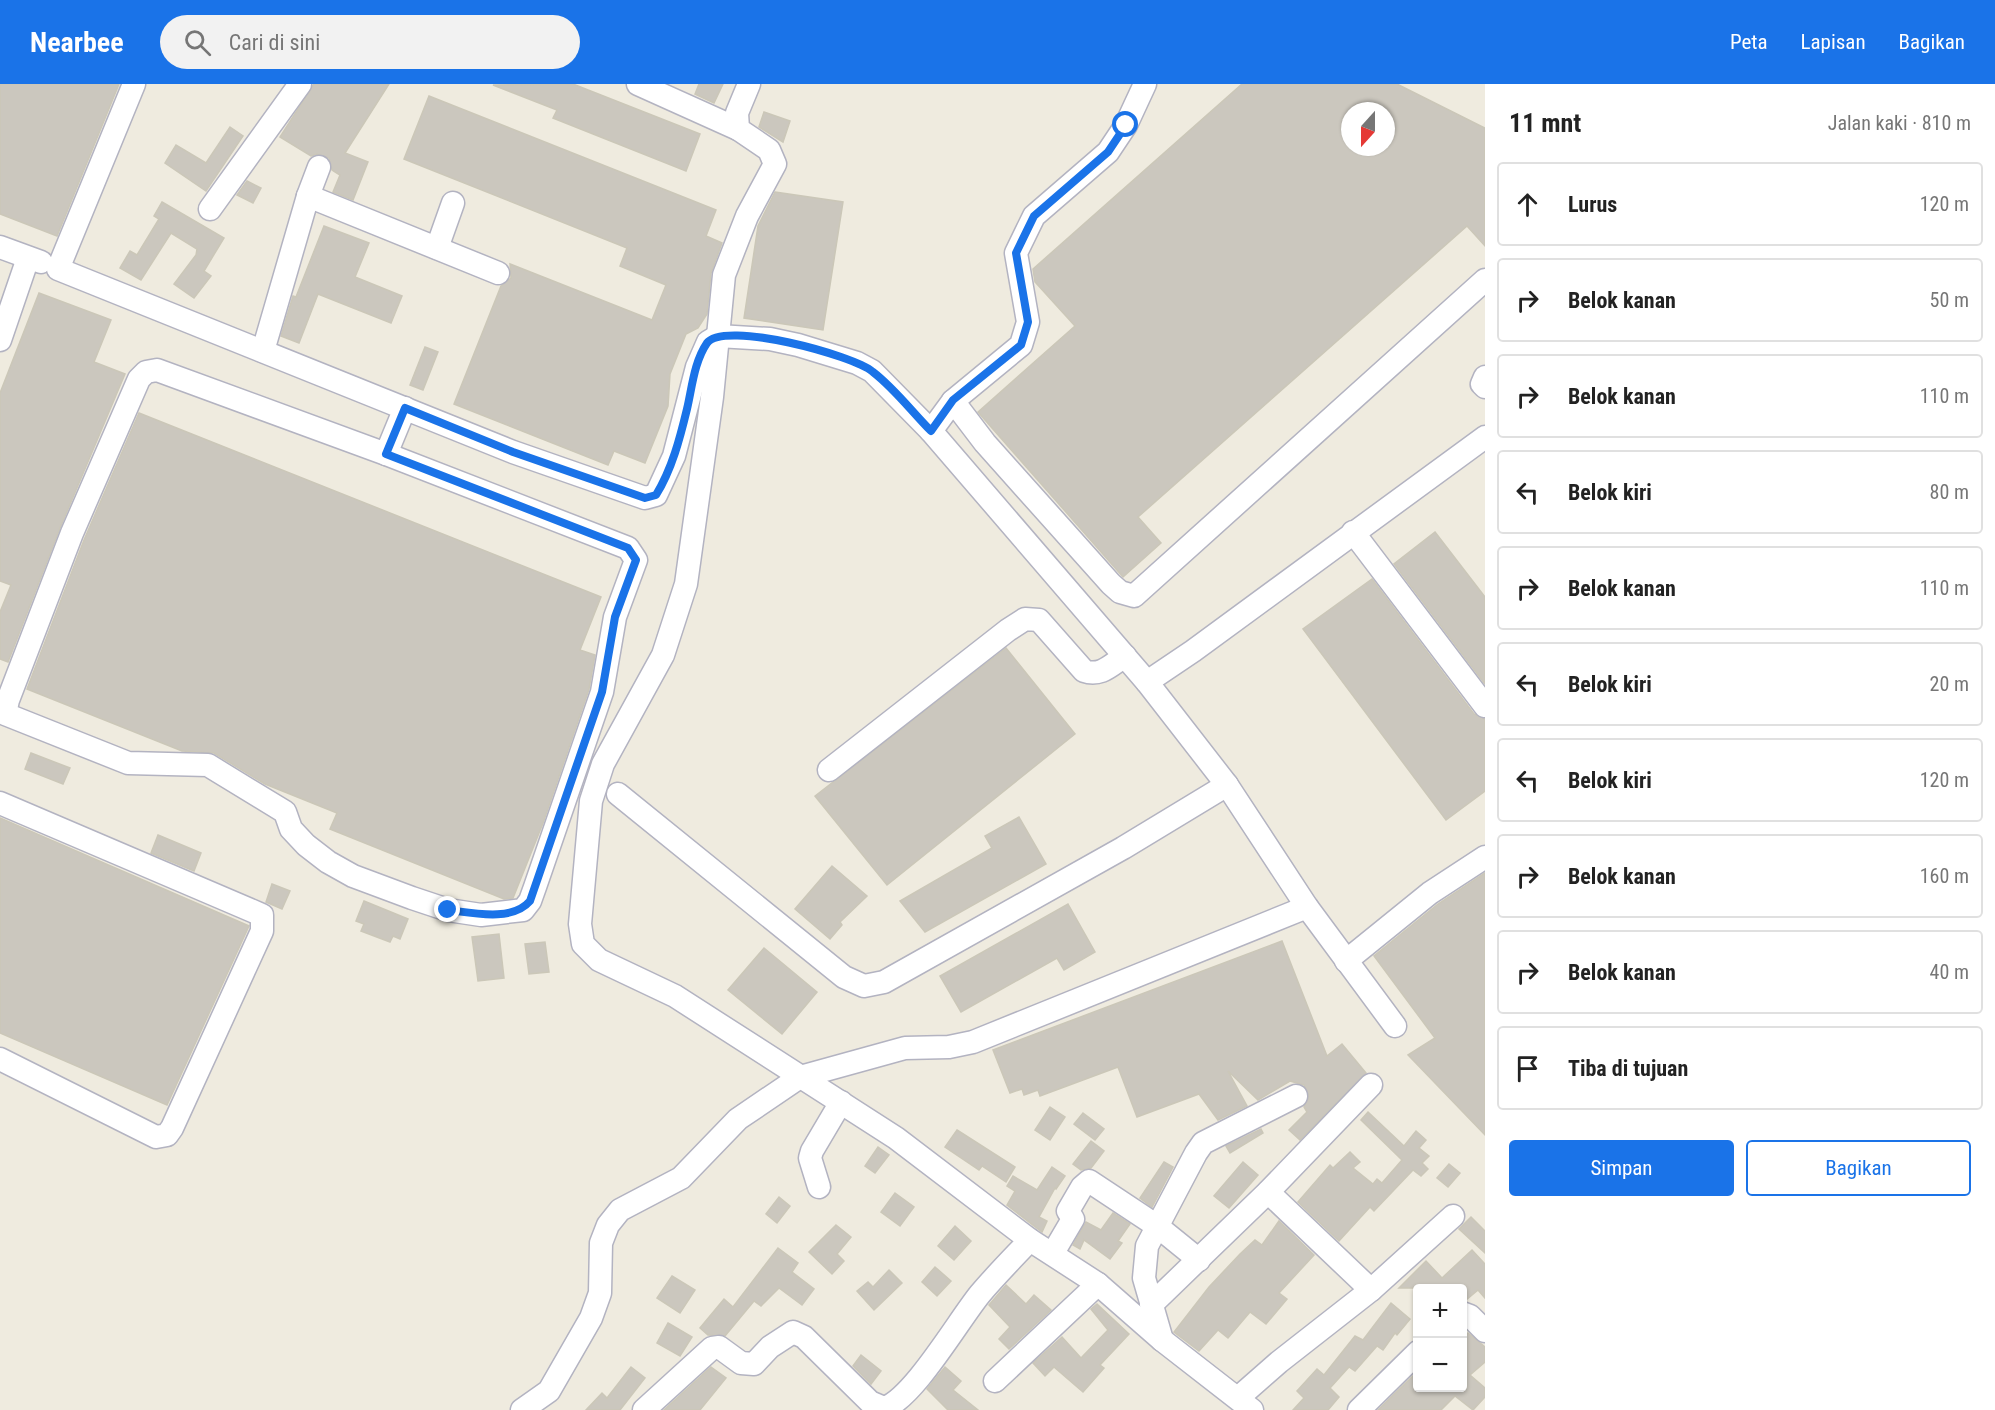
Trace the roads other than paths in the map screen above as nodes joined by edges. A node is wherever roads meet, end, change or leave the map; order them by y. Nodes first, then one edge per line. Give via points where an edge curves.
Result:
1 (134, 84) edge
2 (300, 84) edge
3 (638, 84) edge
4 (749, 84) edge
5 (1145, 84) edge
6 (738, 129) junction
7 (319, 167) dead end
8 (308, 196) junction
9 (453, 203) dead end
10 (210, 209) dead end
11 (0, 247) edge
12 (437, 248) junction
13 (28, 258) junction
14 (57, 269) junction
15 (498, 273) dead end
16 (1485, 280) edge
17 (718, 336) junction
18 (0, 340) edge
19 (262, 351) junction
20 (1485, 377) edge
21 (1485, 387) edge
22 (953, 400) junction
23 (405, 408) junction
24 (931, 431) junction
25 (1485, 437) edge
26 (386, 454) junction
27 (1353, 532) junction
28 (1125, 656) junction
29 (1147, 682) junction
30 (1485, 706) edge
31 (829, 770) dead end
32 (1227, 785) junction
33 (618, 794) dead end
34 (0, 803) edge
35 (1485, 857) edge
36 (1307, 907) junction
37 (1346, 961) junction
38 (1395, 1026) dead end
39 (0, 1059) edge
40 (800, 1077) junction
41 (1371, 1085) dead end
42 (1296, 1096) dead end
43 (842, 1102) junction
44 (819, 1187) dead end
45 (1268, 1192) junction
46 (1453, 1216) dead end
47 (1157, 1226) junction
48 (1030, 1240) junction
49 (1053, 1253) junction
50 (1199, 1260) junction
51 (1098, 1284) junction
52 (1371, 1290) junction
53 (1151, 1305) junction
54 (1162, 1340) junction
55 (1413, 1357) edge
56 (996, 1381) dead end
57 (1245, 1404) edge
58 (522, 1410) edge
59 (644, 1410) edge
60 (1359, 1410) edge

1 - 14 street
2 - 10 street
3 - 6 street
4 - 6 street via 738,113
5 - 22 street via 1108,152 1034,216 1016,253 1028,322 1021,345
6 - 17 street via 769,150 775,164 726,265
7 - 8 street
8 - 12 street
8 - 19 street
9 - 12 street
11 - 13 street
12 - 15 street
13 - 14 street
13 - 18 street
14 - 19 street
16 - 22 street via 1134,596 1111,584 985,443
17 - 23 street via 708,342 701,357 674,456 656,495 645,498 513,452
17 - 24 street via 770,339 857,363 872,371
17 - 40 street via 686,584 663,655 603,764 591,801 581,935 583,944 599,960 675,996
19 - 23 street
20 - 21 street
22 - 24 street
23 - 26 street
24 - 28 street
25 - 27 street
26 - 26 street via 628,548 636,560 615,617 602,692 530,901 523,909 481,915 448,910 403,895 328,862 291,829 285,812 208,765 128,763 5,714 72,533 139,379 146,372 157,370
27 - 29 street
27 - 30 street
28 - 29 street
28 - 31 street via 1098,674 1091,673 1039,620 1025,619
29 - 32 street
32 - 33 street via 884,982 864,987 844,977
32 - 36 street
34 - 39 street via 262,915 263,923 166,1135 156,1137
35 - 37 street via 1430,893
36 - 37 street
36 - 40 street via 973,1042 904,1048
37 - 38 street
40 - 43 street
40 - 58 street via 738,1119 681,1178 620,1210 601,1243 600,1293 591,1318 549,1391
41 - 45 street
42 - 47 street via 1203,1143
43 - 44 street via 810,1158
43 - 48 street
45 - 50 street
45 - 52 street
46 - 52 street
47 - 49 street via 1089,1181 1068,1211 1073,1219
47 - 50 street
47 - 53 street via 1147,1246 1144,1278
48 - 49 street
48 - 59 street via 981,1293 894,1405 884,1408 870,1402 804,1337 793,1332 754,1364 741,1363 719,1347 712,1348
49 - 51 street
50 - 53 street
51 - 54 street
51 - 56 street
52 - 57 street via 1279,1362
53 - 54 street
54 - 57 street
55 - 60 street

